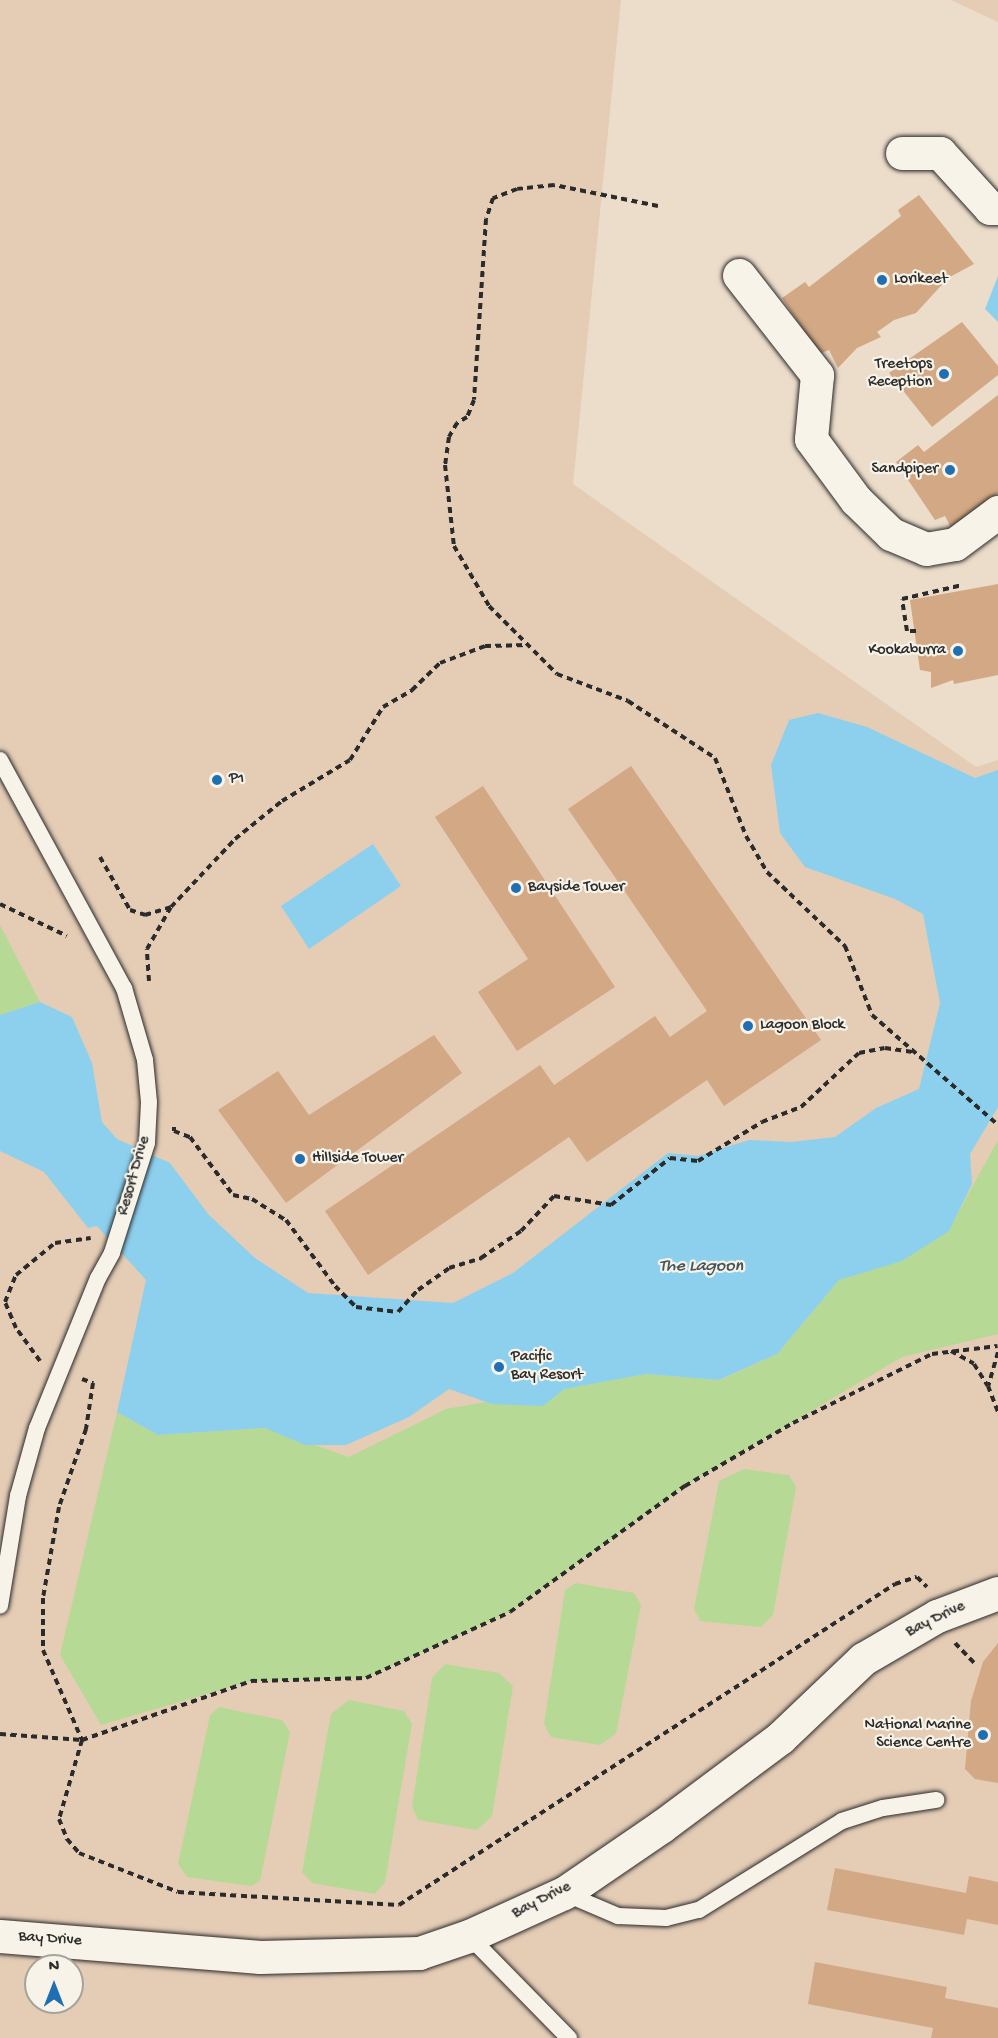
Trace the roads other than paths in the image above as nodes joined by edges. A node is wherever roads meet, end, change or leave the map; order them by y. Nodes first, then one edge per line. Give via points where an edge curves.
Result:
1 (902, 153) dead end
2 (998, 208) edge
3 (739, 276) dead end
4 (998, 512) edge
5 (0, 760) edge
6 (998, 1593) edge
7 (0, 1606) edge
8 (936, 1800) dead end
9 (564, 1893) junction
10 (0, 1936) edge
11 (470, 1936) junction
12 (569, 2038) edge

1 - 2 street via 940,153 990,208
3 - 4 street via 817,375 811,439 850,493 891,534 926,549 955,544
5 - 7 lane, Resort Drive via 124,988 146,1060 147,1143 112,1253 37,1428 18,1496
6 - 9 street, Bay Drive via 937,1616 862,1659 780,1738
8 - 9 lane via 884,1808 842,1821 699,1910 666,1918 618,1916
9 - 11 street, Bay Drive
10 - 11 street, Bay Drive via 260,1957 419,1953
11 - 12 lane

